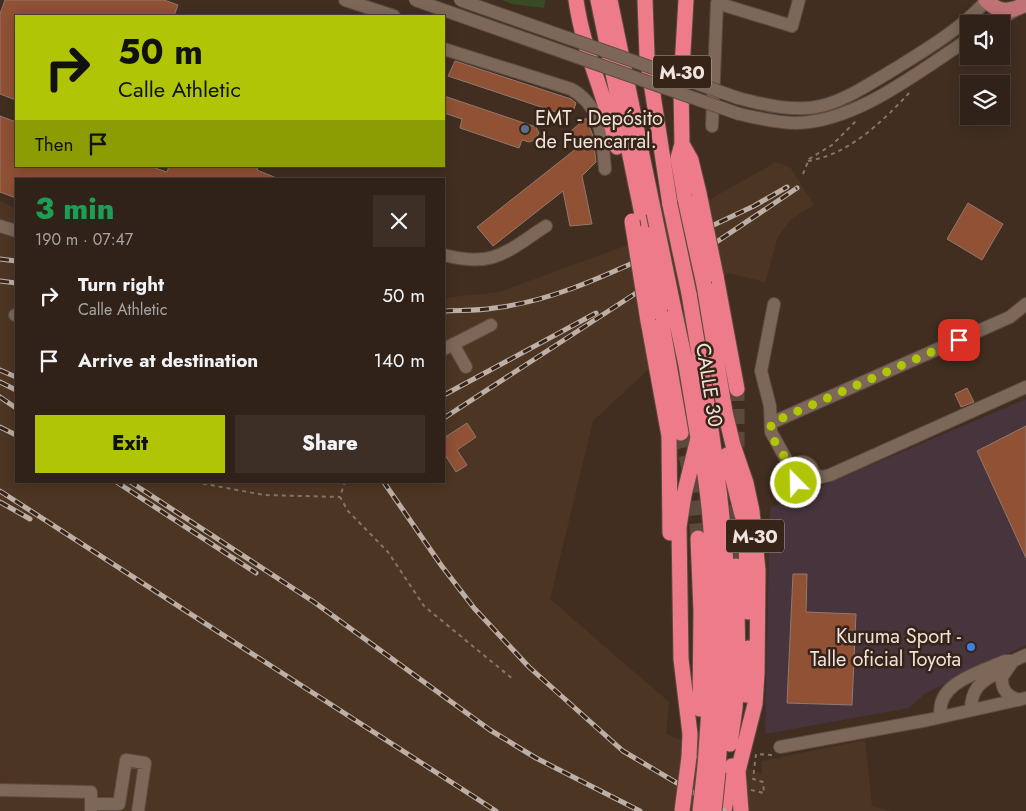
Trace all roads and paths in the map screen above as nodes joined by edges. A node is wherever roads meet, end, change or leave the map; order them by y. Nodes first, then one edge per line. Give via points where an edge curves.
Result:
1 (345, 0) edge
2 (415, 0) edge
3 (460, 0) edge
4 (576, 0) edge
5 (598, 0) edge
6 (610, 0) edge
7 (645, 0) edge
8 (686, 0) edge
9 (799, 0) edge
10 (977, 0) edge
11 (987, 0) edge
12 (1022, 5) edge
13 (391, 15) edge
14 (968, 15) edge
15 (972, 15) edge
16 (1006, 15) edge
17 (960, 27) edge
18 (960, 45) edge
19 (445, 48) edge
20 (912, 90) dead end
21 (859, 117) dead end
22 (712, 126) dead end
23 (808, 161) junction
24 (605, 169) dead end
25 (803, 174) dead end
26 (682, 200) junction
27 (642, 221) junction
28 (0, 226) edge
29 (546, 226) dead end
30 (15, 231) edge
31 (445, 255) edge
32 (702, 286) junction
33 (774, 304) dead end
34 (1026, 304) edge
35 (660, 313) junction
36 (491, 325) dead end
37 (449, 346) edge
38 (466, 367) dead end
39 (1026, 386) edge
40 (737, 388) tunnel mouth
41 (771, 423) junction
42 (681, 433) tunnel mouth
43 (698, 438) junction
44 (792, 474) junction
45 (813, 474) junction
46 (200, 483) edge
47 (344, 483) edge
48 (340, 497) junction
49 (796, 498) dead end
50 (698, 538) tunnel mouth
51 (736, 566) tunnel mouth
52 (1026, 656) edge
53 (1009, 665) junction
54 (682, 677) junction
55 (514, 680) dead end
56 (1023, 699) edge
57 (971, 710) junction
58 (941, 717) junction
59 (776, 751) joint
60 (715, 770) junction
61 (0, 790) edge
62 (91, 807) edge
63 (138, 811) edge
64 (682, 811) edge
65 (686, 811) edge
66 (691, 811) edge
67 (695, 811) edge
68 (700, 811) edge
69 (714, 811) edge
70 (720, 811) edge
71 (724, 811) edge
72 (741, 811) edge

1 - 13 street
2 - 18 street, bridge via 767,121 796,123 831,118 868,102
3 - 17 street, bridge via 738,98 795,108 824,105 861,90
4 - 27 highway via 588,54 602,89
5 - 27 highway
6 - 27 highway, CALLE 30 / M-30
7 - 26 highway via 647,56 659,141
8 - 26 highway, M-30 via 681,86 682,144 691,160
9 - 22 street via 792,26 717,3
10 - 14 street
11 - 12 main road via 999,10
11 - 15 street
12 - 16 street
19 - 24 street via 580,94 598,120
20 - 23 path via 870,132 823,159
21 - 23 path via 838,139
23 - 25 path
26 - 32 highway, bridge
26 - 32 highway
27 - 35 highway, bridge
27 - 35 highway, CALLE 30 / M-30, bridge via 666,265
28 - 30 street
29 - 31 street via 497,258 474,260
32 - 40 highway
32 - 60 highway via 711,433 726,564 723,709
32 - 60 highway, CALLE 30 / M-30 via 725,412 752,511 758,570 755,704 738,771
33 - 41 street via 761,371
34 - 41 street via 1010,317
35 - 42 highway
35 - 43 highway, CALLE 30 / M-30 via 686,365
35 - 54 highway via 669,436 673,645
36 - 37 street
37 - 38 street
39 - 45 street via 830,475
41 - 44 street via 775,442
43 - 54 highway, CALLE 30 / M-30 via 679,527
43 - 60 highway via 714,561
44 - 45 street via 803,485
44 - 45 street via 797,463 805,462
44 - 49 street
46 - 48 path via 264,495
47 - 48 path
48 - 55 path via 348,510 388,552 424,606
50 - 60 highway
51 - 60 highway via 738,660 735,708 730,752
52 - 53 street
53 - 56 street via 1002,677 1003,689 1007,694
53 - 57 street via 978,685 971,698
53 - 58 street via 1005,661 950,687 941,700
54 - 60 highway, CALLE 30 / M-30 via 690,734
56 - 57 street
57 - 58 street
58 - 59 street
59 - 60 path via 756,754 754,779 763,782 764,794
60 - 64 highway, CALLE 30 / M-30, bridge
60 - 65 highway, bridge
60 - 66 highway
60 - 67 highway
60 - 68 highway, bridge
60 - 69 highway, bridge
60 - 70 highway
60 - 71 highway
60 - 72 highway, CALLE 30 / M-30
61 - 62 street via 91,792
62 - 63 street via 119,804 126,760 145,763

